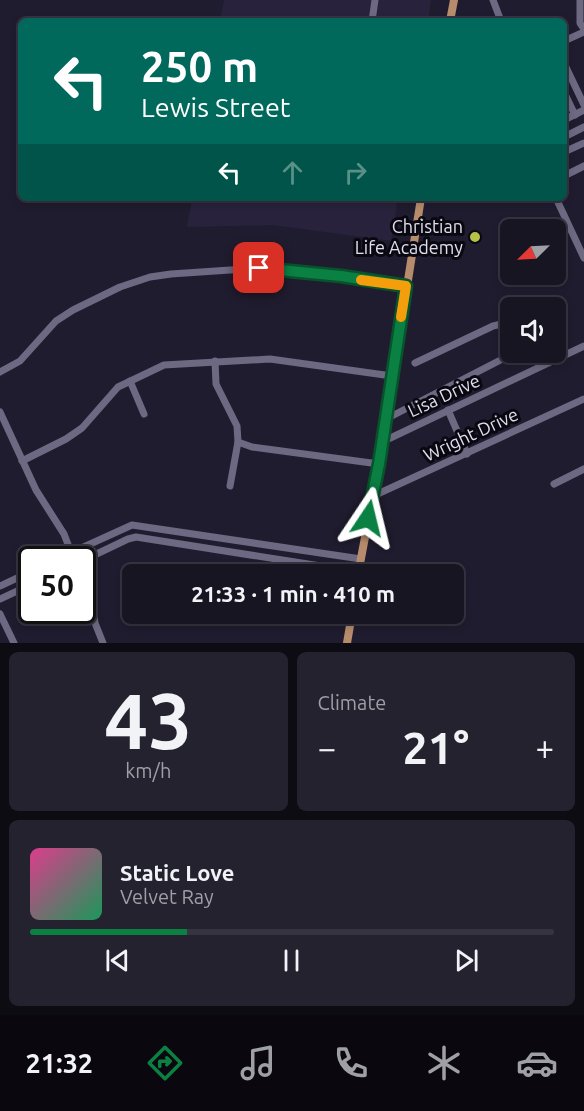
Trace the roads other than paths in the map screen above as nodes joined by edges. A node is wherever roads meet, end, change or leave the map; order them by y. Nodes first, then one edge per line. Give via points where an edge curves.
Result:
1 (375, 0) edge
2 (454, 0) edge
3 (493, 0) edge
4 (580, 0) edge
5 (373, 18) edge
6 (451, 18) edge
7 (500, 18) edge
8 (584, 31) edge
9 (567, 40) edge
10 (567, 69) edge
11 (584, 105) edge
12 (584, 110) edge
13 (570, 118) edge
14 (584, 127) edge
15 (576, 131) junction
16 (567, 136) edge
17 (584, 143) edge
18 (567, 151) edge
19 (584, 166) edge
20 (567, 171) edge
21 (420, 201) edge
22 (557, 201) edge
23 (584, 258) edge
24 (406, 286) junction
25 (500, 324) edge
26 (584, 346) edge
27 (500, 360) edge
28 (215, 361) junction
29 (415, 363) dead end
30 (0, 372) edge
31 (392, 376) junction
32 (130, 381) junction
33 (584, 399) edge
34 (448, 411) junction
35 (0, 412) edge
36 (144, 414) dead end
37 (386, 419) junction
38 (238, 442) junction
39 (382, 442) junction
40 (467, 454) junction
41 (22, 461) junction
42 (379, 464) junction
43 (584, 469) edge
44 (554, 484) dead end
45 (230, 486) dead end
46 (371, 497) junction
47 (171, 531) junction
48 (169, 542) junction
49 (264, 545) junction
50 (69, 546) edge
51 (85, 546) edge
52 (96, 554) edge
53 (261, 557) junction
54 (361, 559) junction
55 (303, 564) edge
56 (360, 564) edge
57 (18, 578) edge
58 (0, 586) edge
59 (18, 591) edge
60 (0, 599) edge
61 (0, 614) edge
62 (95, 624) edge
63 (350, 624) edge
64 (14, 643) edge
65 (104, 643) edge
66 (347, 643) edge

1 - 5 street
2 - 6 main road
3 - 7 street
4 - 8 street
8 - 9 street
10 - 11 street
12 - 13 street
13 - 15 street
14 - 15 street
15 - 16 street
17 - 18 street
19 - 20 street
21 - 24 main road
22 - 23 street
24 - 30 street via 259,268 150,278 120,287 72,310 56,321 20,361
24 - 31 main road
25 - 29 street
26 - 34 street, Lisa Drive
27 - 37 street
28 - 31 street via 270,359
28 - 32 street via 164,365
28 - 38 street via 216,384 237,426
31 - 37 main road
32 - 36 street
32 - 41 street via 108,396 82,428
33 - 40 street, Wright Drive
34 - 39 street, Lisa Drive
34 - 40 street
35 - 41 street
37 - 39 main road
38 - 42 street
38 - 45 street
39 - 42 main road
40 - 46 street, Wright Drive
41 - 50 street
42 - 46 main road
43 - 44 street
46 - 54 main road
47 - 48 street
47 - 49 street
47 - 51 street via 132,525
48 - 52 street via 136,537
48 - 53 street
49 - 53 street
49 - 54 street
53 - 55 street
54 - 56 main road
57 - 58 street
59 - 60 street
61 - 64 street
62 - 65 street
63 - 66 main road

